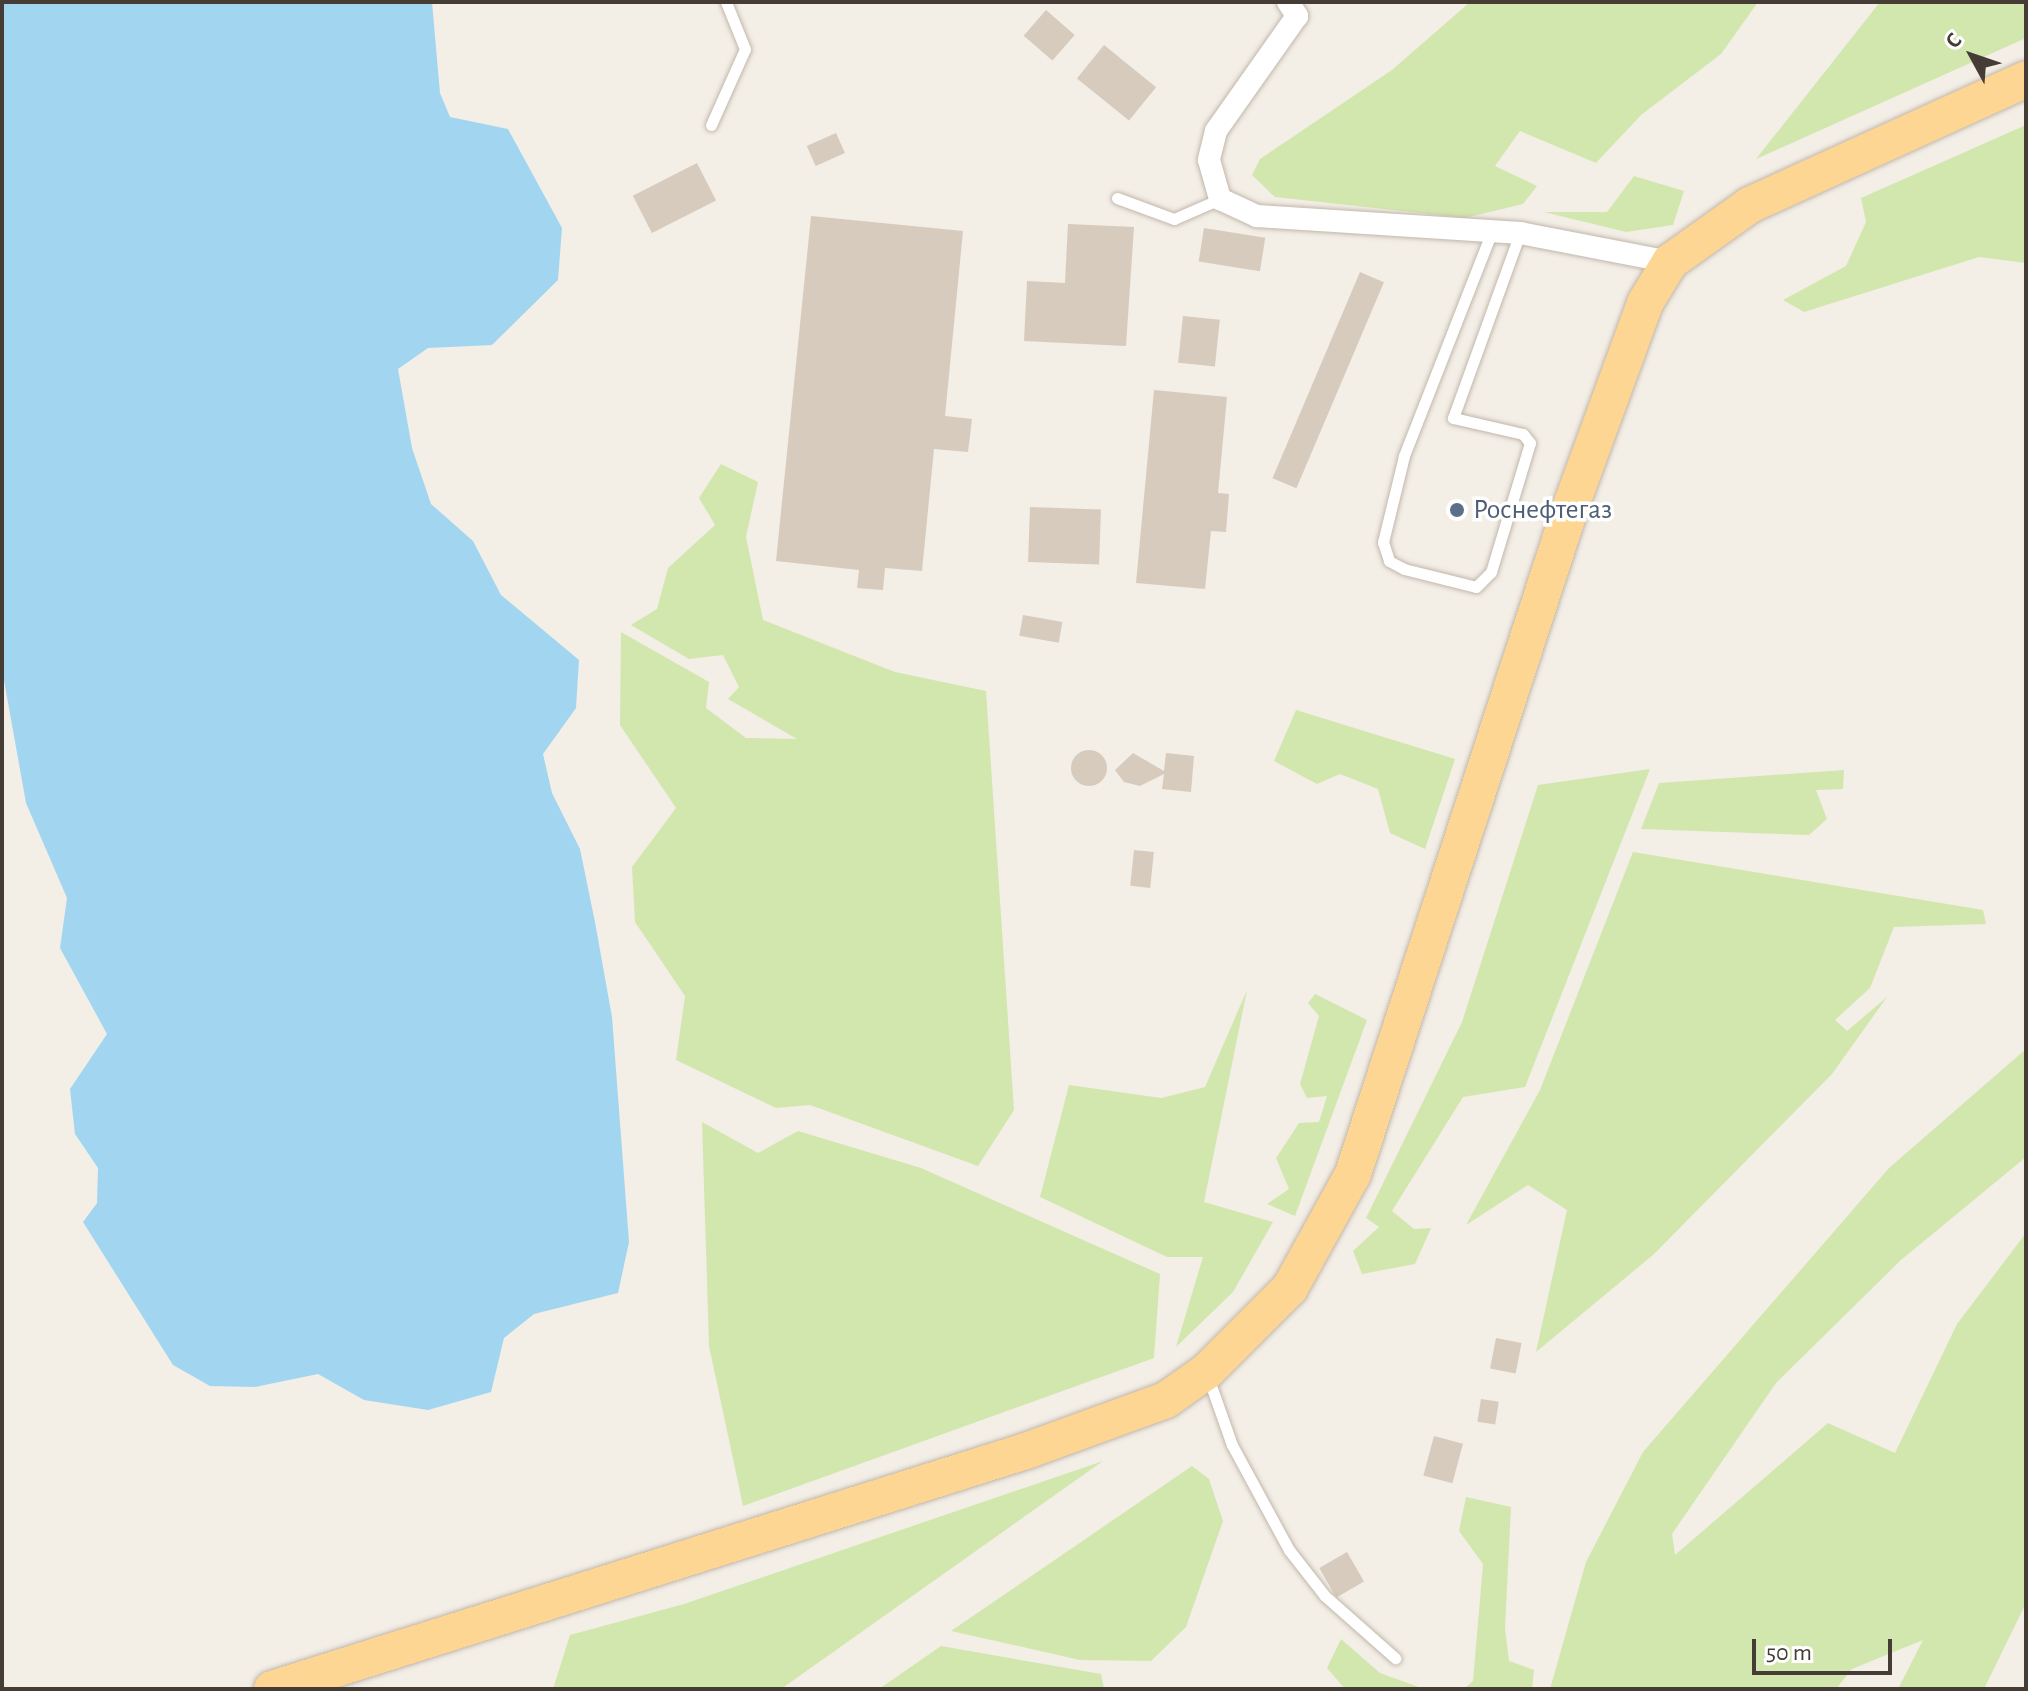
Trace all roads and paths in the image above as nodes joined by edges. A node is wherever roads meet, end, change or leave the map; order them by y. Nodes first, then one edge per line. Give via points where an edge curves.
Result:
1 (726, 2) edge
2 (1297, 7) edge
3 (2026, 79) edge
4 (711, 125) dead end
5 (1117, 198) dead end
6 (1220, 199) junction
7 (1492, 231) junction
8 (1520, 233) junction
9 (1670, 262) junction
10 (1207, 1371) junction
11 (1395, 1658) dead end
12 (272, 1689) edge

1 - 4 lane via 745,49
2 - 6 street via 1216,131 1209,160
3 - 9 main road via 1750,205
5 - 6 lane via 1174,219
6 - 7 street via 1257,216
7 - 8 street
7 - 8 lane via 1413,430 1383,542 1389,561 1404,569 1476,587 1491,572 1530,443 1523,434 1453,418
8 - 9 street
9 - 10 main road via 1645,303 1572,503 1353,1174 1290,1288
10 - 11 lane via 1232,1445 1289,1550 1325,1596
10 - 12 main road via 1166,1400 1026,1451

